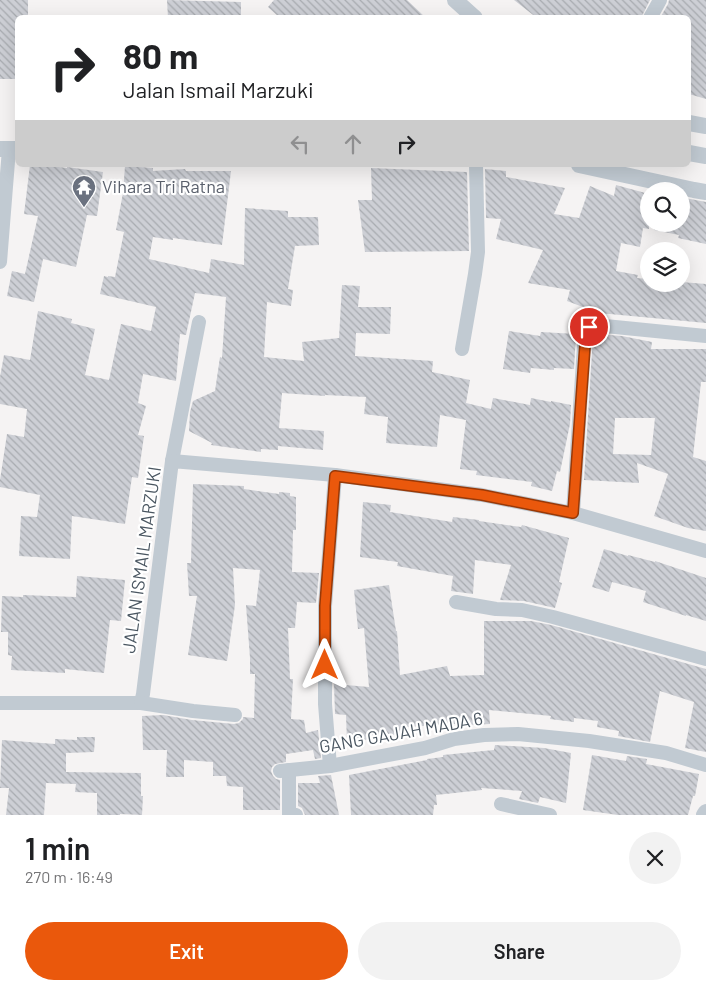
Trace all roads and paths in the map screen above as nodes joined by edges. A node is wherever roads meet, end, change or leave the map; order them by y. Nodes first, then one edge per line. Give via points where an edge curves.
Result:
1 (455, 0) edge
2 (660, 0) edge
3 (472, 15) edge
4 (652, 15) edge
5 (691, 122) edge
6 (706, 126) edge
7 (9, 149) edge
8 (691, 154) edge
9 (706, 156) edge
10 (476, 167) edge
11 (588, 167) edge
12 (706, 192) edge
13 (0, 262) edge
14 (199, 322) dead end
15 (706, 336) edge
16 (462, 349) dead end
17 (172, 461) junction
18 (335, 476) junction
19 (573, 513) junction
20 (706, 551) edge
21 (456, 602) dead end
22 (706, 659) edge
23 (0, 703) edge
24 (141, 703) junction
25 (236, 715) dead end
26 (706, 765) edge
27 (330, 766) junction
28 (501, 804) dead end
29 (296, 815) edge
30 (550, 815) edge

1 - 3 street
2 - 4 street
5 - 6 street
7 - 13 street
8 - 9 street
10 - 16 street via 478,252
11 - 12 street
14 - 17 street
15 - 19 street via 589,327 586,331
17 - 18 street, JALAN ISMAIL MARZUKI
17 - 24 street, JALAN ISMAIL MARZUKI
18 - 19 street, JALAN ISMAIL MARZUKI via 482,495
18 - 27 street via 325,606 325,704
19 - 20 street, JALAN ISMAIL MARZUKI
21 - 22 street via 553,617
23 - 24 street
24 - 25 street
26 - 27 street, GANG GAJAH MADA 6 via 666,753 518,734 454,739 425,748
27 - 29 street, GANG GAJAH MADA 6 via 284,771 289,814
28 - 30 street

